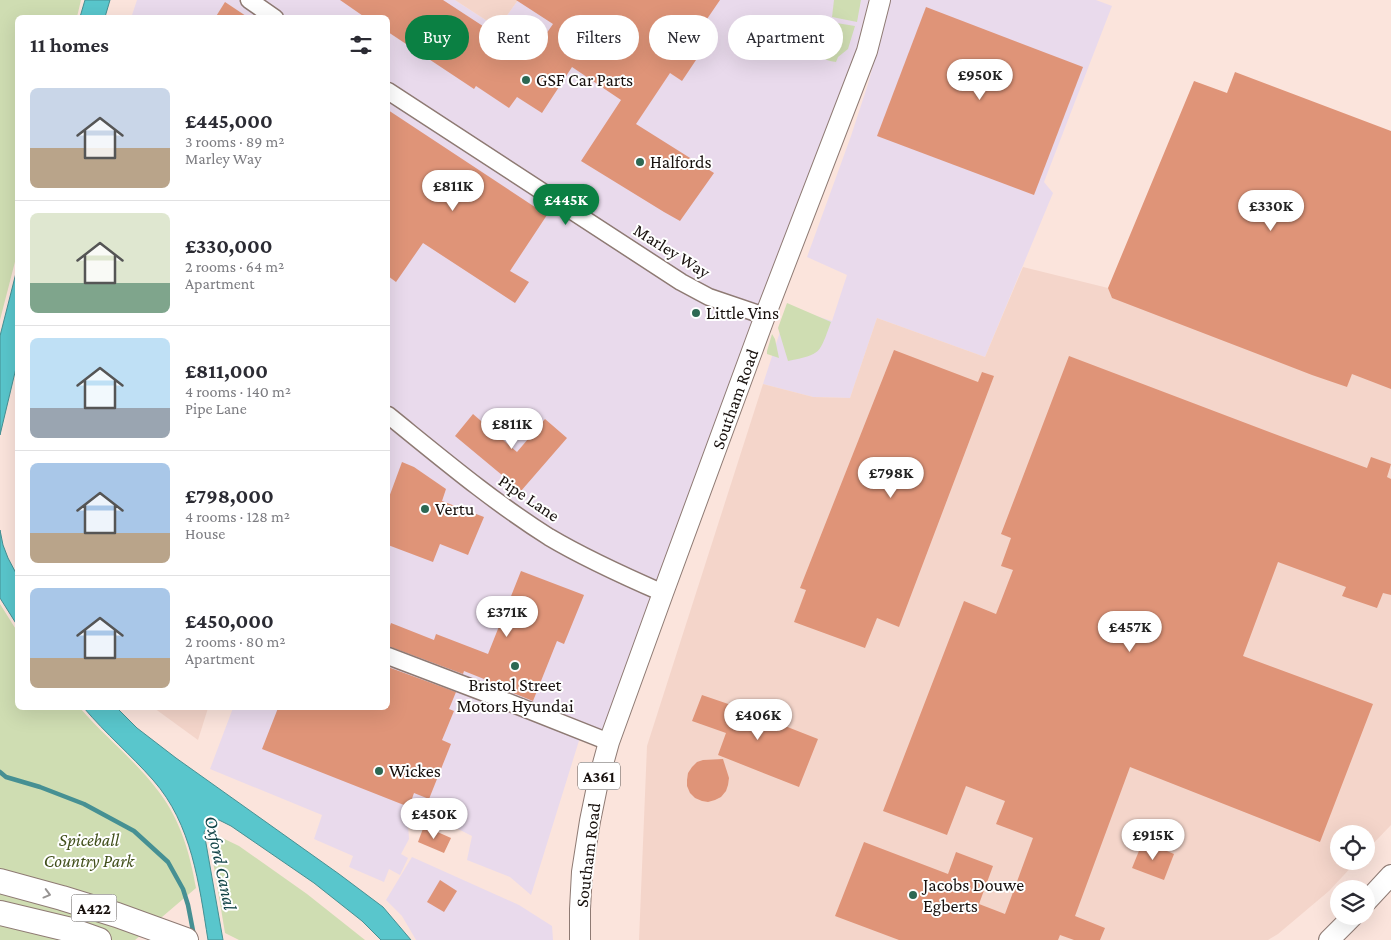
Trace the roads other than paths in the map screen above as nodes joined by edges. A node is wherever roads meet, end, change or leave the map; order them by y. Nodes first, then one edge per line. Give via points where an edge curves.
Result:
1 (249, 0) edge
2 (880, 0) edge
3 (272, 15) edge
4 (390, 92) edge
5 (765, 316) junction
6 (390, 416) edge
7 (663, 593) junction
8 (390, 657) edge
9 (609, 742) junction
10 (1391, 875) edge
11 (0, 881) edge
12 (1375, 892) edge
13 (0, 913) edge
14 (1344, 925) edge
15 (99, 940) edge
16 (186, 940) edge
17 (580, 940) edge
18 (1329, 940) edge

1 - 3 street
2 - 5 main road, Southam Road / A361 via 864,59
4 - 5 street, Marley Way via 681,282 709,297
5 - 7 main road, Southam Road / A361
6 - 7 street, Pipe Lane via 520,518 578,553
7 - 9 main road, Southam Road / A361
8 - 9 street
9 - 17 main road, Southam Road / A361 via 598,782 584,863
10 - 12 main road
11 -> 16 highway, A422 via 118,915
13 - 15 highway, A422
14 - 18 main road

